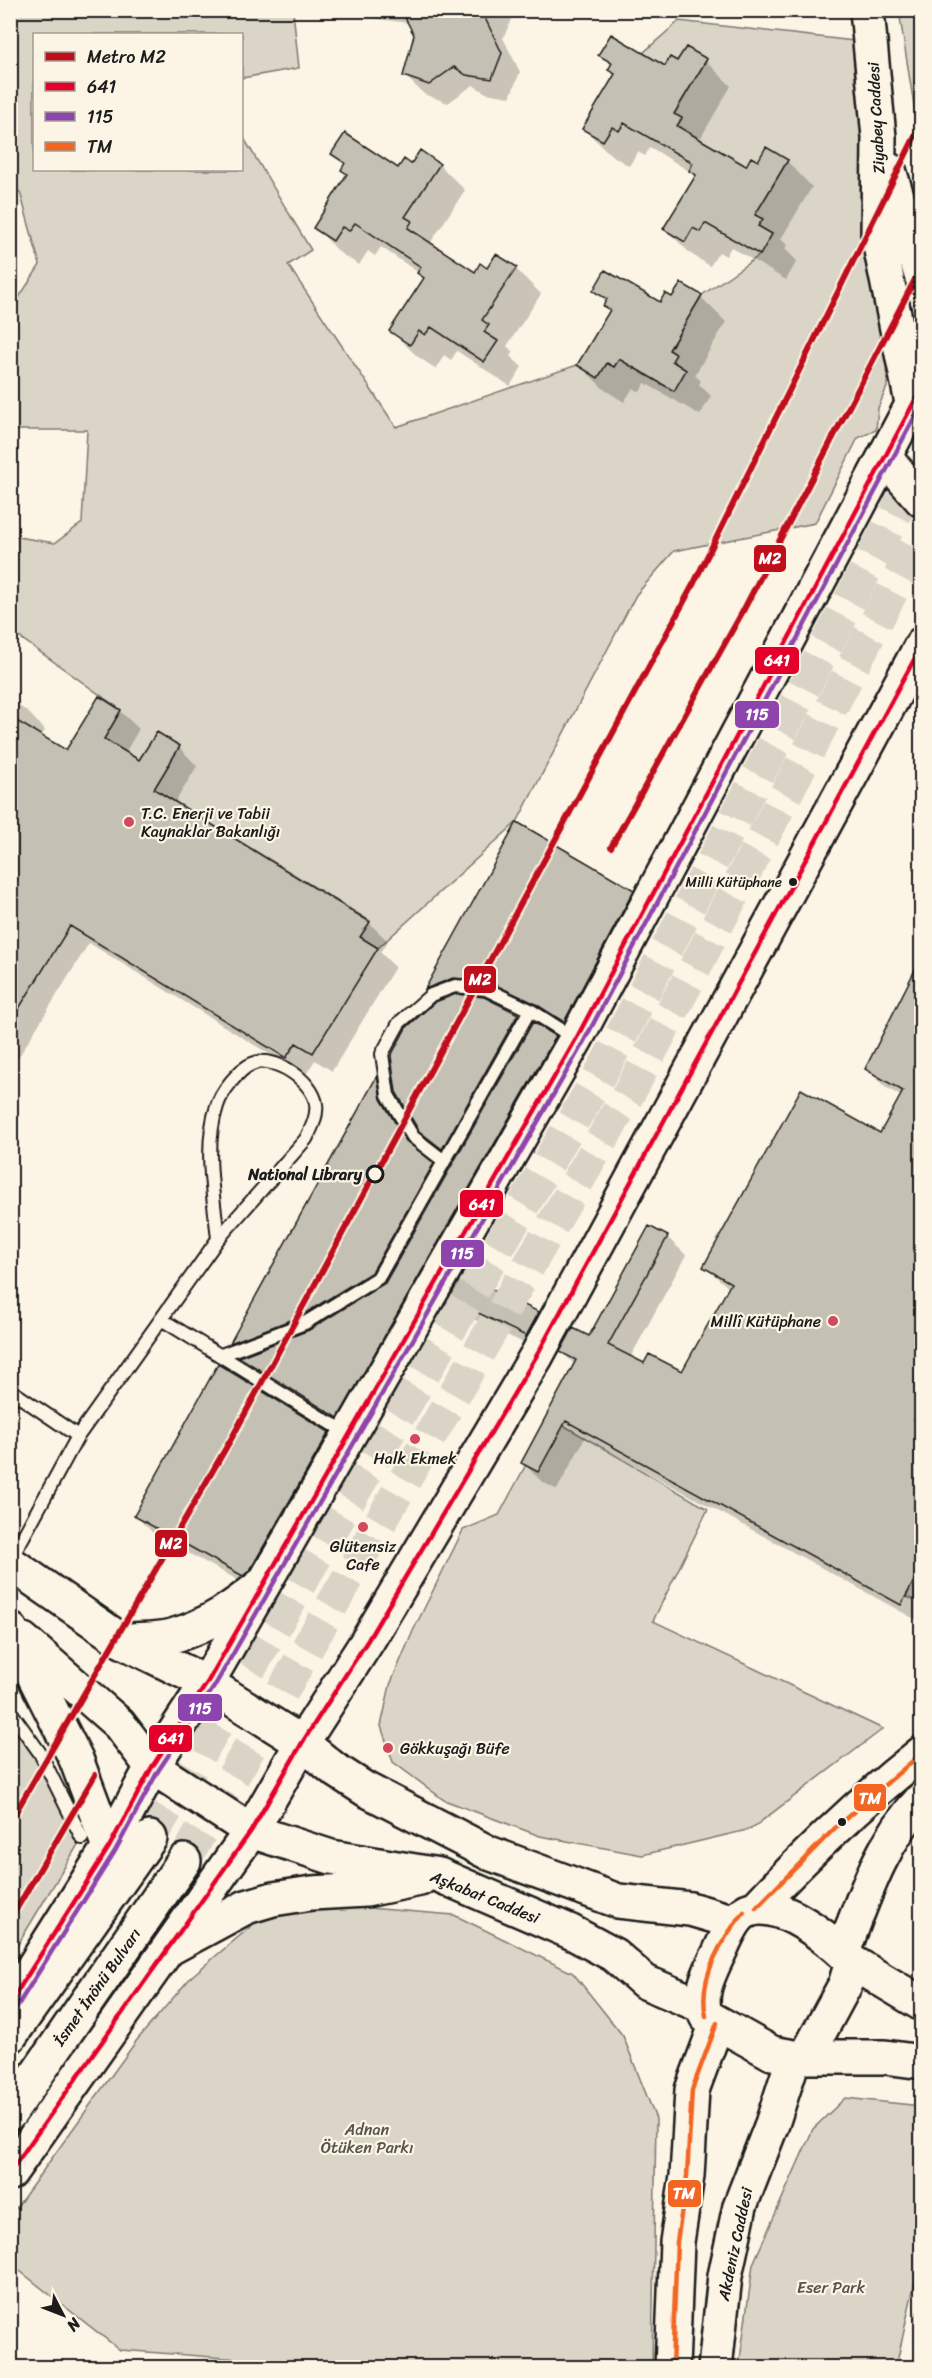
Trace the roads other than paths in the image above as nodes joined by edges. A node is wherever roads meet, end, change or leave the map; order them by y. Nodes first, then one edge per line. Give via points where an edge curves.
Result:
1 (867, 10) edge
2 (879, 137) junction
3 (921, 278) edge
4 (917, 394) edge
5 (885, 458) junction
6 (921, 500) edge
7 (921, 644) edge
8 (530, 1010) junction
9 (576, 1039) junction
10 (444, 1161) junction
11 (218, 1239) junction
12 (161, 1319) junction
13 (221, 1355) junction
14 (10, 1390) edge
15 (351, 1433) junction
16 (78, 1436) junction
17 (10, 1562) edge
18 (264, 1583) junction
19 (11, 1630) edge
20 (122, 1641) junction
21 (207, 1683) junction
22 (10, 1711) edge
23 (302, 1743) junction
24 (921, 1753) edge
25 (152, 1767) junction
26 (921, 1799) edge
27 (251, 1832) junction
28 (150, 1838) tunnel mouth
29 (96, 1842) junction
30 (184, 1861) tunnel mouth
31 (439, 1875) junction
32 (746, 1915) junction
33 (170, 1948) junction
34 (848, 1957) junction
35 (10, 2004) edge
36 (921, 2004) edge
37 (709, 2014) junction
38 (10, 2036) edge
39 (800, 2057) junction
40 (921, 2062) edge
41 (10, 2113) edge
42 (10, 2173) edge
43 (672, 2367) edge
44 (715, 2367) edge

1 - 2 main road, Ziyabey Caddesi
2 - 3 main road
2 - 4 main road, Ziyabey Caddesi via 878,235
4 - 5 main road
5 - 6 main road
5 - 9 main road
7 - 23 main road via 537,1355 368,1640
8 - 9 lane
8 - 10 lane
8 - 10 lane via 486,989 455,986 431,996 399,1023 382,1054 388,1095 413,1137
9 - 15 main road
10 - 13 lane via 378,1278 305,1323
11 - 11 lane via 306,1139 314,1123 316,1104 308,1087 292,1072 268,1062 252,1064 232,1081 217,1104 211,1135
11 - 12 lane
12 - 13 lane
12 - 16 lane
13 - 15 lane
14 - 16 lane
15 - 18 main road
16 - 17 lane
17 - 20 main road
18 - 20 main road via 227,1613 199,1626 171,1636
18 - 21 main road
19 - 25 main road, Aşkabat Caddesi via 119,1724
19 - 29 main road via 76,1759
20 - 21 main road
21 - 23 main road
21 - 25 main road
22 - 29 lane
23 - 27 main road
23 - 32 main road via 366,1789 489,1853 618,1901
24 - 32 main road via 818,1840
25 - 27 main road, Aşkabat Caddesi
25 - 29 main road
26 - 34 main road via 886,1845
27 - 31 main road, Aşkabat Caddesi via 331,1857
27 - 33 main road
28 - 38 main road
29 - 35 main road
30 - 41 main road, İsmet İnönü Bulvarı
31 - 33 main road via 366,1890 273,1899 246,1907
31 - 37 main road, Aşkabat Caddesi via 571,1932 614,1955 645,1982
32 - 34 main road via 788,1913
32 - 37 main road via 708,1976
33 - 42 main road
34 - 36 main road
34 - 39 main road via 845,1985
37 - 39 main road via 772,2053
37 - 43 main road via 692,2090 687,2176 677,2242
39 - 40 main road via 885,2057
39 - 44 main road, Akdeniz Caddesi via 753,2165 740,2206 725,2276

